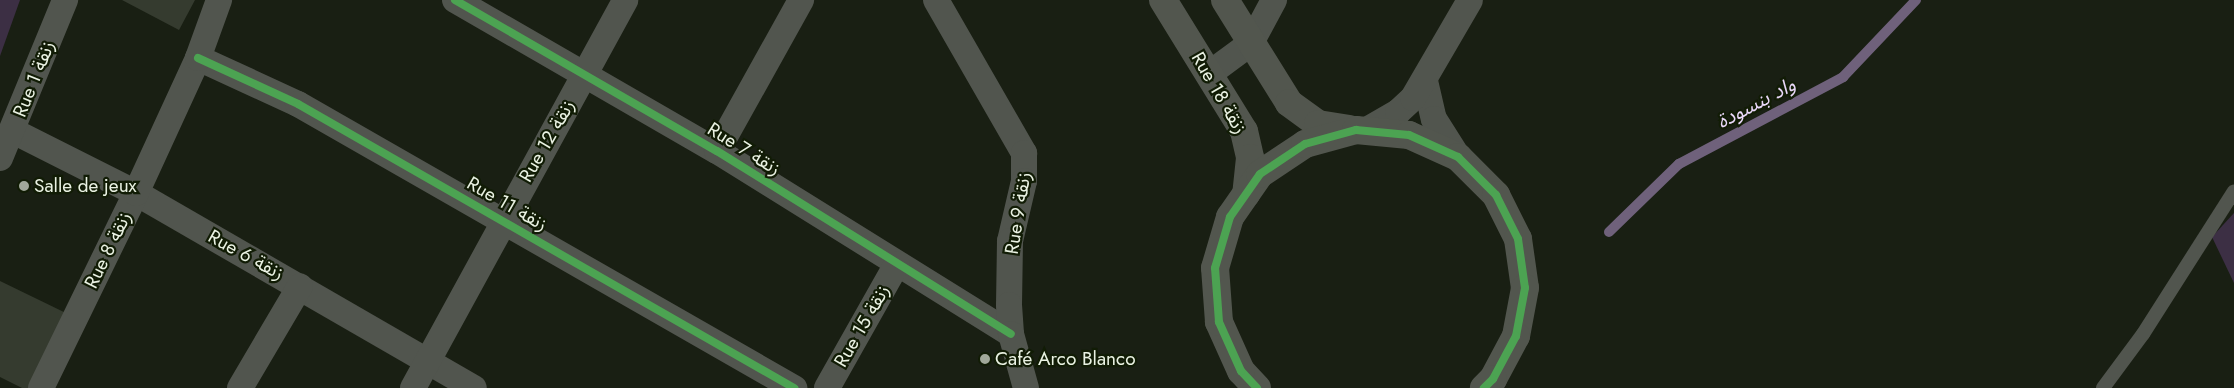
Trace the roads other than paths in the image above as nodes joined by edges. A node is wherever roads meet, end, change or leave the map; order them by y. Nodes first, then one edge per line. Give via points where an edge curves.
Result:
1 (65, 0) edge
2 (219, 0) edge
3 (455, 0) edge
4 (625, 0) edge
5 (801, 0) edge
6 (936, 0) edge
7 (1163, 0) edge
8 (1225, 0) edge
9 (1274, 0) edge
10 (1470, 0) edge
11 (1251, 43) junction
12 (198, 58) junction
13 (1209, 74) junction
14 (585, 75) junction
15 (1424, 81) junction
16 (13, 131) junction
17 (1361, 131) junction
18 (717, 151) junction
19 (0, 158) edge
20 (1458, 158) junction
21 (2234, 191) edge
22 (136, 194) junction
23 (1246, 194) junction
24 (502, 220) junction
25 (897, 264) junction
26 (300, 286) junction
27 (1011, 334) junction
28 (428, 362) junction
29 (1501, 377) edge
30 (41, 388) edge
31 (240, 388) edge
32 (413, 388) edge
33 (474, 388) edge
34 (794, 388) edge
35 (827, 388) edge
36 (1026, 388) edge
37 (1257, 388) edge
38 (1484, 388) edge
39 (2103, 388) edge

1 - 16 street, Rue 1 زنقة
2 - 12 street, Rue 8 زنقة
3 - 14 street, Rue 7 زنقة
4 - 14 street, Rue 12 زنقة
5 - 18 street
6 - 27 street, Rue 9 زنقة via 1024,153 1024,181 1010,241
7 - 13 street, Rue 18 زنقة
8 - 11 street
9 - 11 street
10 - 15 street
11 - 13 street
11 - 17 street via 1289,103 1318,124
12 - 22 street, Rue 8 زنقة
12 - 24 street, Rue 11 زنقة via 298,104
13 - 23 street, Rue 18 زنقة via 1244,131 1250,158
14 - 18 street, Rue 7 زنقة
14 - 24 street, Rue 12 زنقة
15 - 17 street via 1398,112
15 - 20 street via 1434,119
16 - 19 street, Rue 1 زنقة
16 - 22 street, Rue 6 زنقة
17 - 20 street via 1409,135
17 - 23 street via 1305,144 1260,174
18 - 25 street, Rue 7 زنقة
20 - 29 street via 1496,195 1518,240 1525,288 1516,336
21 - 39 lane via 2143,334
22 - 26 street, Rue 6 زنقة
22 - 30 street, Rue 8 زنقة
23 - 37 street via 1230,217 1215,268 1219,322 1241,371
24 - 28 street, Rue 12 زنقة
24 - 34 street, Rue 11 زنقة
25 - 27 street, Rue 7 زنقة
25 - 35 street, Rue 15 زنقة
26 - 28 street, Rue 6 زنقة
26 - 31 street
27 - 36 street, Rue 9 زنقة
28 - 32 street, Rue 12 زنقة
28 - 33 street, Rue 6 زنقة
29 - 38 street

